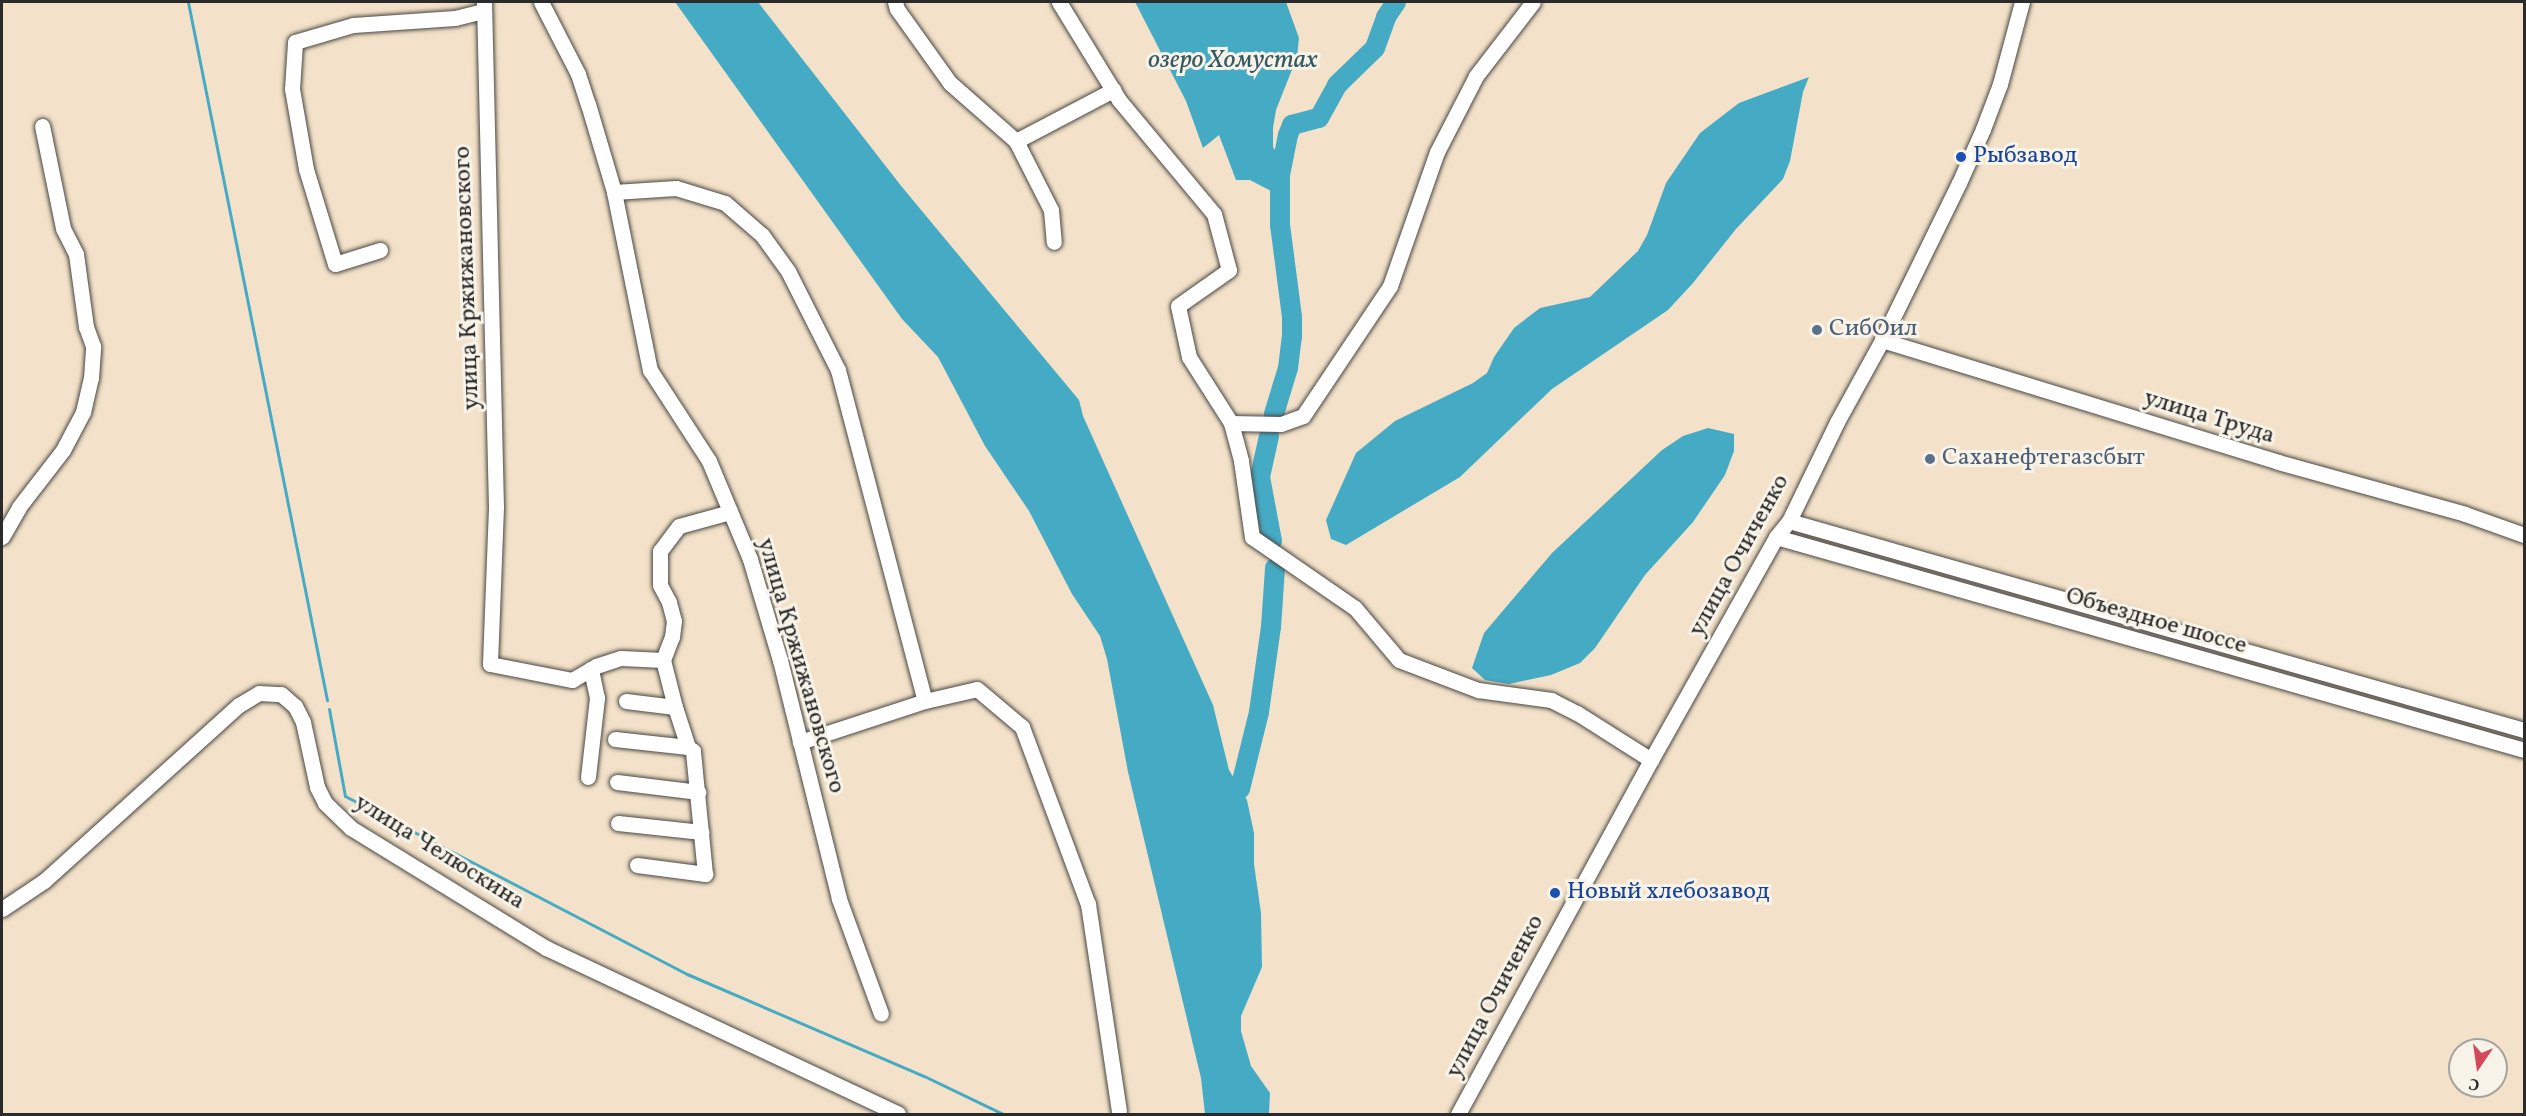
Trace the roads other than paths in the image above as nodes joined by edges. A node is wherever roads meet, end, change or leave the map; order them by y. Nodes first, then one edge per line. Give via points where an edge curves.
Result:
1 (541, 2) edge
2 (895, 2) edge
3 (1059, 2) edge
4 (1533, 2) edge
5 (2022, 2) edge
6 (484, 6) edge
7 (1113, 90) junction
8 (42, 126) dead end
9 (1016, 141) junction
10 (614, 192) junction
11 (1054, 242) dead end
12 (380, 250) dead end
13 (1882, 340) junction
14 (1231, 423) junction
15 (730, 512) junction
16 (1789, 520) junction
17 (2524, 535) edge
18 (2, 537) edge
19 (1776, 537) junction
20 (663, 660) junction
21 (591, 669) junction
22 (626, 701) dead end
23 (925, 701) junction
24 (675, 707) junction
25 (2524, 730) edge
26 (615, 739) dead end
27 (800, 742) junction
28 (688, 747) junction
29 (2524, 750) edge
30 (1651, 760) junction
31 (588, 777) dead end
32 (617, 782) dead end
33 (698, 792) junction
34 (618, 823) dead end
35 (702, 832) junction
36 (637, 865) dead end
37 (2, 909) edge
38 (881, 1014) dead end
39 (1119, 1111) dead end
40 (898, 1114) edge
41 (1458, 1114) edge

1 - 10 street, улица Кржижановского via 578,74
2 - 9 street via 950,83
3 - 7 street
4 - 14 street via 1476,76 1437,152 1390,286 1303,416 1281,424
5 - 13 street, улица Очиченко via 2000,84 1983,129
6 - 12 street via 455,18 353,25 295,42 292,89 306,169 334,264
6 - 21 street, улица Кржижановского via 496,507 490,664 572,680
7 - 9 street
7 - 14 street via 1214,214 1229,270 1178,306 1189,357
8 - 18 street via 63,228 76,254 86,327 93,346 91,378 83,412 63,450 19,507
9 - 11 street via 1052,210
10 - 15 street, улица Кржижановского via 651,370 709,461
10 - 23 street via 676,188 725,203 762,235 788,271 838,370
13 - 16 street, улица Очиченко
13 - 17 street, улица Труда
14 - 30 street via 1252,537 1355,608 1399,660 1478,690 1551,700
15 - 20 street via 680,526 660,551 660,585 674,621
15 - 27 street, улица Кржижановского via 754,570
16 - 19 street, улица Очиченко
16 - 25 street, Объездное шоссе
19 - 29 street, Объездное шоссе
19 - 30 street, улица Очиченко
20 - 21 street via 621,658
20 - 24 street
21 - 31 street via 597,698
22 - 24 street
23 - 27 street
23 - 39 street via 977,689 1022,727 1088,904
24 - 28 street
26 - 28 street
27 - 38 street, улица Кржижановского via 839,899
28 - 33 street via 693,751
30 - 41 street, улица Очиченко
32 - 33 street
33 - 35 street
34 - 35 street
35 - 36 street via 705,874
37 - 40 street, улица Челюскина via 44,881 239,705 259,693 281,694 295,706 303,722 317,787 325,803 351,828 546,948

